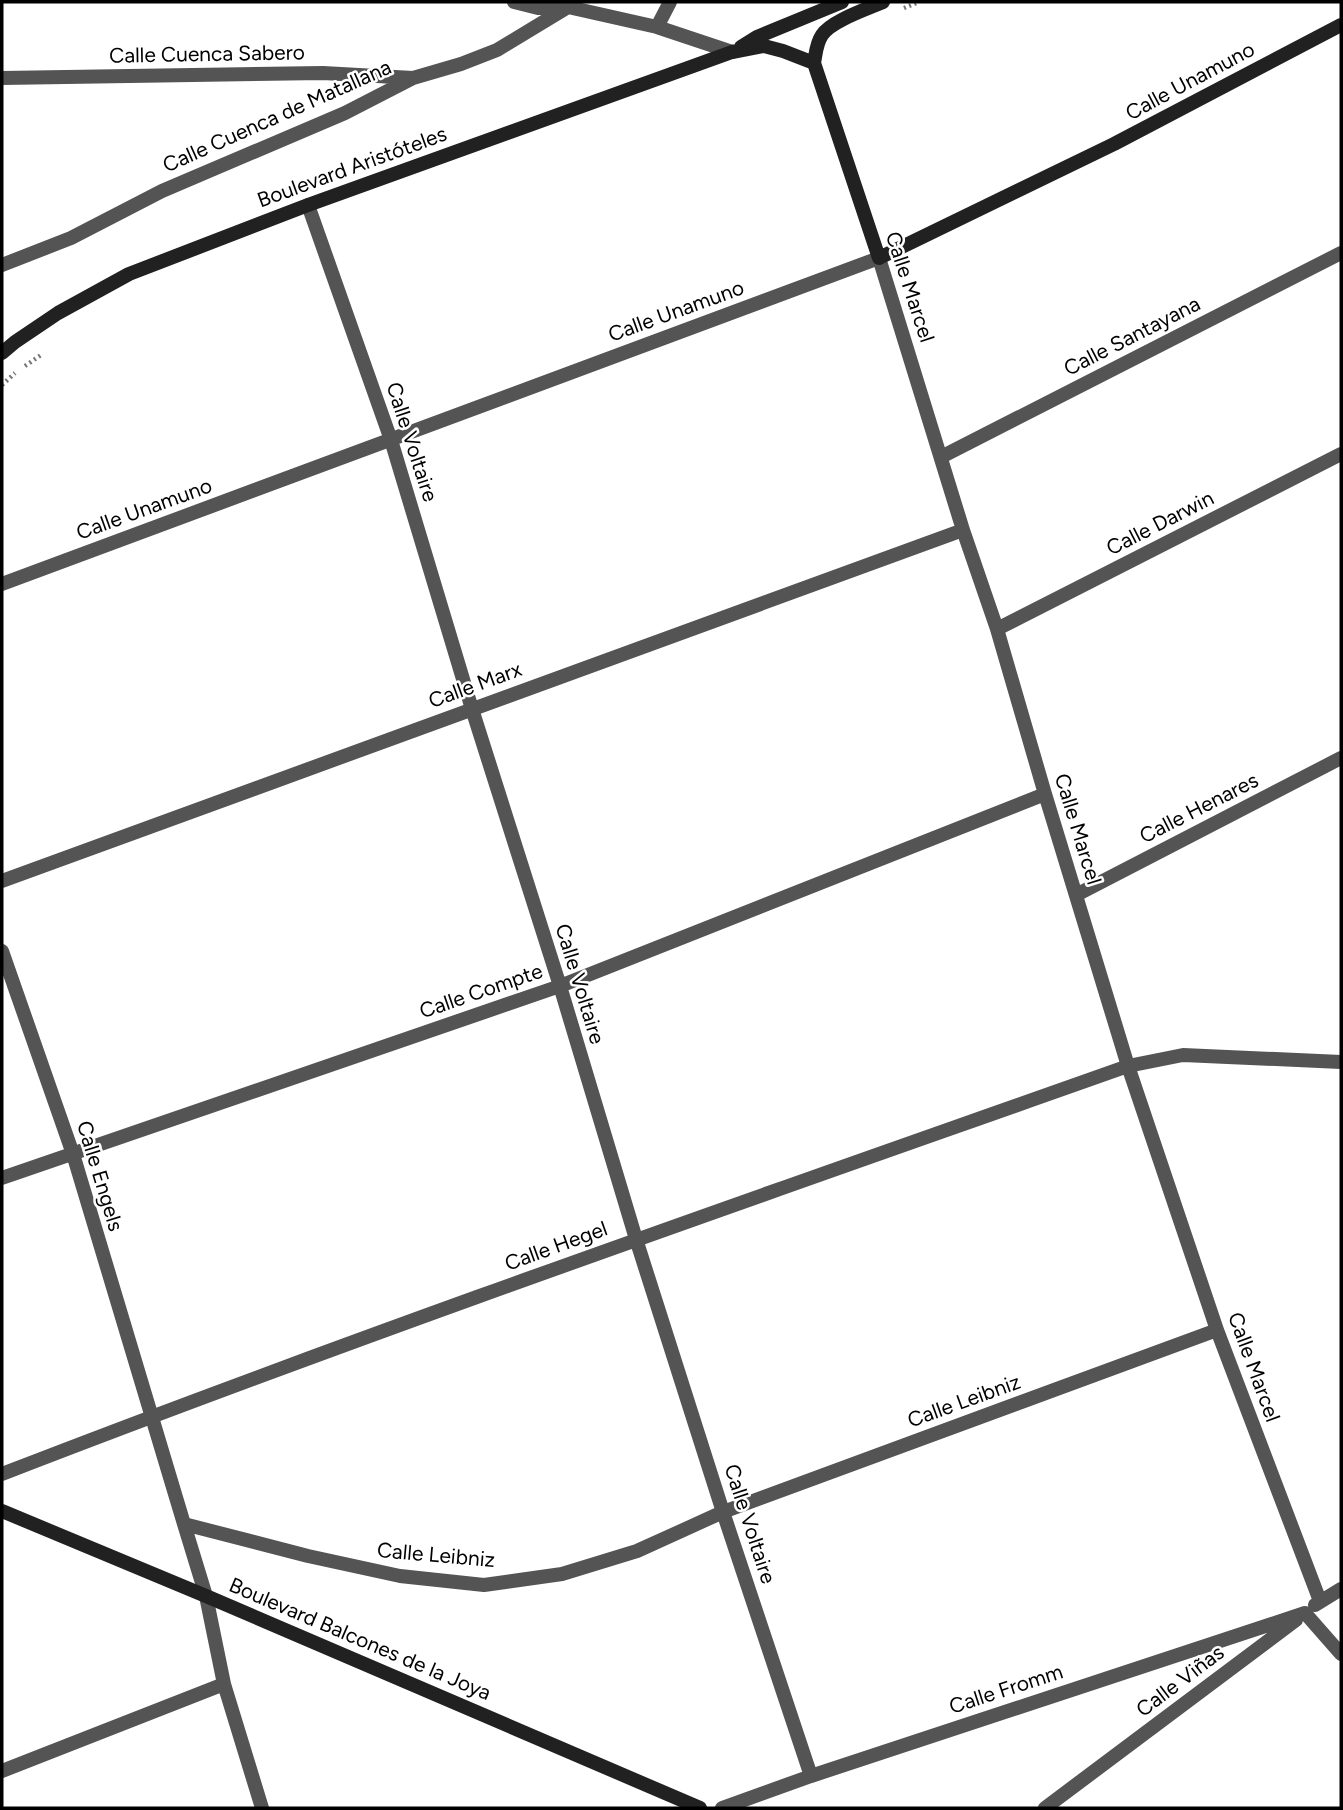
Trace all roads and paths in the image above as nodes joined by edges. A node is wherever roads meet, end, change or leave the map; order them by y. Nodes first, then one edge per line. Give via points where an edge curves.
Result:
1 (514, 2) edge
2 (670, 2) edge
3 (842, 2) edge
4 (883, 2) edge
5 (566, 4) edge
6 (1341, 25) edge
7 (657, 27) junction
8 (732, 52) junction
9 (814, 63) junction
10 (2, 78) edge
11 (413, 78) junction
12 (309, 205) junction
13 (1341, 253) edge
14 (879, 258) junction
15 (2, 265) edge
16 (46, 351) dead end
17 (2, 353) edge
18 (2, 384) edge
19 (391, 440) junction
20 (1341, 454) edge
21 (941, 457) junction
22 (963, 530) junction
23 (2, 584) edge
24 (997, 629) junction
25 (472, 709) junction
26 (1341, 758) edge
27 (1045, 794) junction
28 (2, 881) edge
29 (1076, 895) junction
30 (2, 951) edge
31 (560, 986) junction
32 (1341, 1062) edge
33 (1128, 1066) junction
34 (73, 1154) junction
35 (2, 1178) edge
36 (636, 1239) junction
37 (1217, 1330) junction
38 (150, 1416) junction
39 (2, 1474) edge
40 (2, 1511) edge
41 (723, 1512) junction
42 (184, 1524) junction
43 (1341, 1589) edge
44 (206, 1596) junction
45 (1320, 1601) junction
46 (1305, 1613) junction
47 (1341, 1654) edge
48 (225, 1684) junction
49 (2, 1772) edge
50 (811, 1776) junction
51 (262, 1808) edge
52 (700, 1808) edge
53 (722, 1808) edge
54 (1045, 1808) edge

1 - 5 street via 538,8
2 - 7 street
3 - 8 street, Boulevard Aristóteles
4 - 9 street via 823,33
5 - 7 street
5 - 11 street, Calle Cuenca de Matallana via 497,50
6 - 14 street, Calle Unamuno via 1114,144
7 - 8 street
8 - 9 street, Boulevard Aristóteles via 764,46
8 - 12 street, Boulevard Aristóteles
9 - 14 street, Calle Marcel
10 - 11 street, Calle Cuenca Sabero via 323,73
11 - 15 street, Calle Cuenca de Matallana via 345,113 162,191 71,238
12 - 17 street, Boulevard Aristóteles via 129,274 58,313
12 - 19 street, Calle Voltaire
13 - 21 street, Calle Santayana
14 - 19 street, Calle Unamuno
14 - 21 street, Calle Marcel
16 - 18 path
19 - 23 street, Calle Unamuno
19 - 25 street, Calle Voltaire
20 - 24 street, Calle Darwin
21 - 22 street, Calle Marcel
22 - 24 street, Calle Marcel
22 - 25 street, Calle Marx
24 - 27 street, Calle Marcel
25 - 28 street, Calle Marx
25 - 31 street, Calle Voltaire
26 - 29 street, Calle Henares
27 - 29 street, Calle Marcel
27 - 31 street, Calle Compte
29 - 33 street, Calle Marcel
30 - 34 street, Calle Engels
31 - 34 street, Calle Compte
31 - 36 street, Calle Voltaire
32 - 33 street, Calle Hegel via 1183,1055
33 - 36 street, Calle Hegel
33 - 37 street, Calle Marcel
34 - 35 street, Calle Compte
34 - 38 street, Calle Engels
36 - 38 street, Calle Hegel
36 - 41 street, Calle Voltaire
37 - 41 street, Calle Leibniz
37 - 45 street, Calle Marcel
38 - 39 street, Calle Hegel
38 - 42 street, Calle Engels
40 - 44 street, Boulevard Balcones de la Joya
41 - 42 street, Calle Leibniz via 637,1551 562,1574 484,1584 400,1576
41 - 50 street, Calle Voltaire
42 - 44 street
43 - 45 street, Calle Viñas
44 - 48 street
44 - 52 street, Boulevard Balcones de la Joya
45 - 46 street, Calle Viñas
46 - 47 street
46 - 50 street, Calle Fromm
46 - 54 street, Calle Viñas
48 - 49 street
48 - 51 street
50 - 53 street, Calle Fromm

